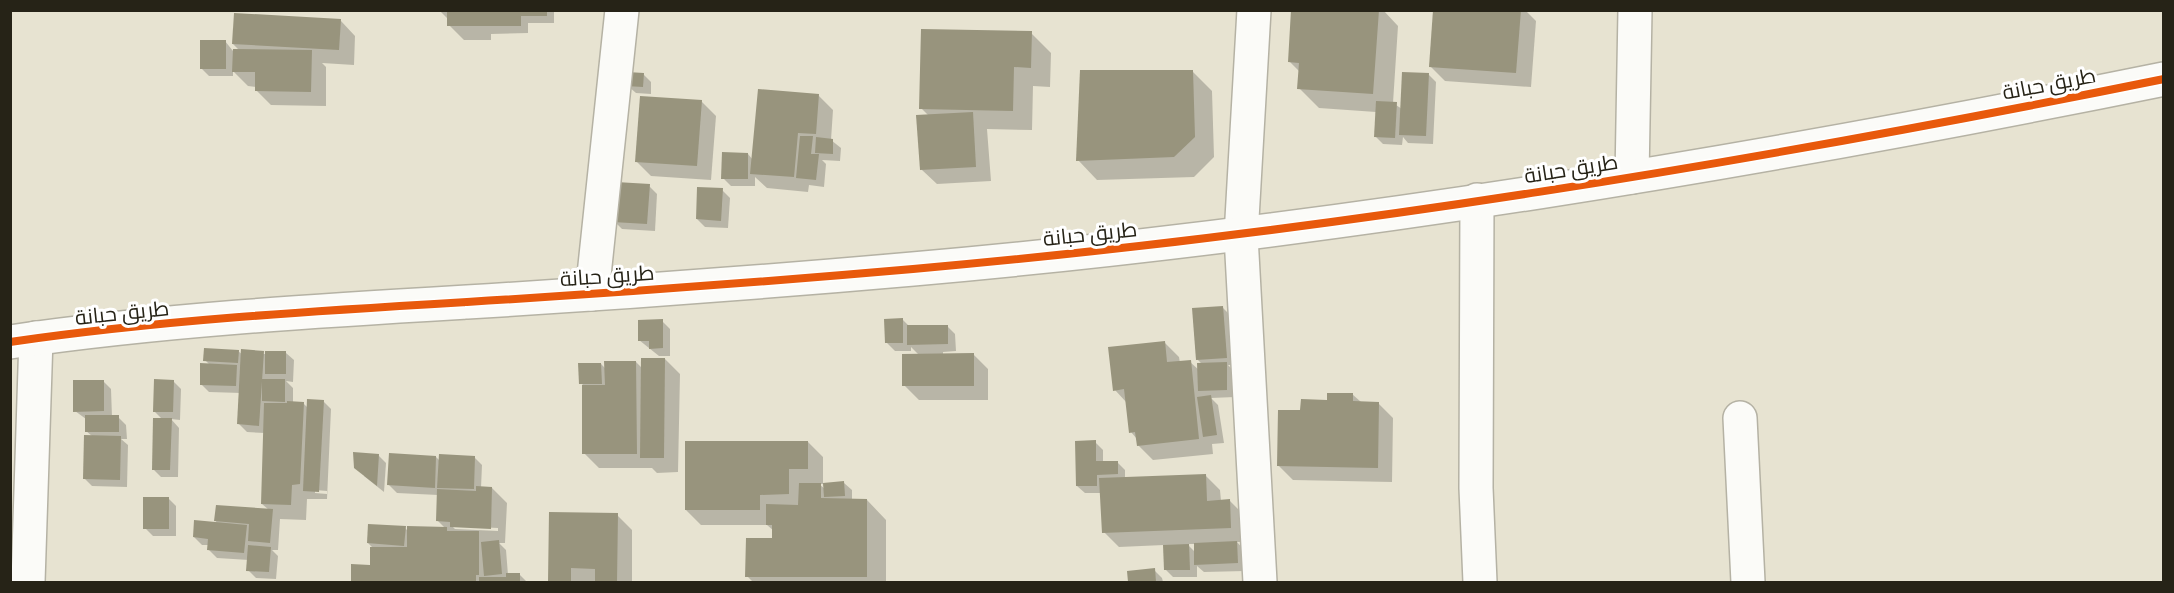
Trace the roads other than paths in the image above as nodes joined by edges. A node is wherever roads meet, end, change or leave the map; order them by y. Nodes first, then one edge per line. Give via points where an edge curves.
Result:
1 (622, 10) edge
2 (1254, 10) edge
3 (1635, 10) edge
4 (2163, 79) edge
5 (1632, 177) junction
6 (1477, 200) junction
7 (1241, 236) junction
8 (592, 294) junction
9 (23, 340) edge
10 (1740, 417) dead end
11 (28, 582) edge
12 (1260, 582) edge
13 (1480, 582) edge
14 (1748, 582) edge

1 - 8 street
2 - 7 street
3 - 5 street
4 - 5 street, طريق حبانة
5 - 6 street, طريق حبانة
6 - 7 street, طريق حبانة
6 - 13 street via 1476,488
7 - 8 street, طريق حبانة via 914,269
7 - 12 street
8 - 9 street, طريق حبانة via 289,313
9 - 11 street
10 - 14 street

